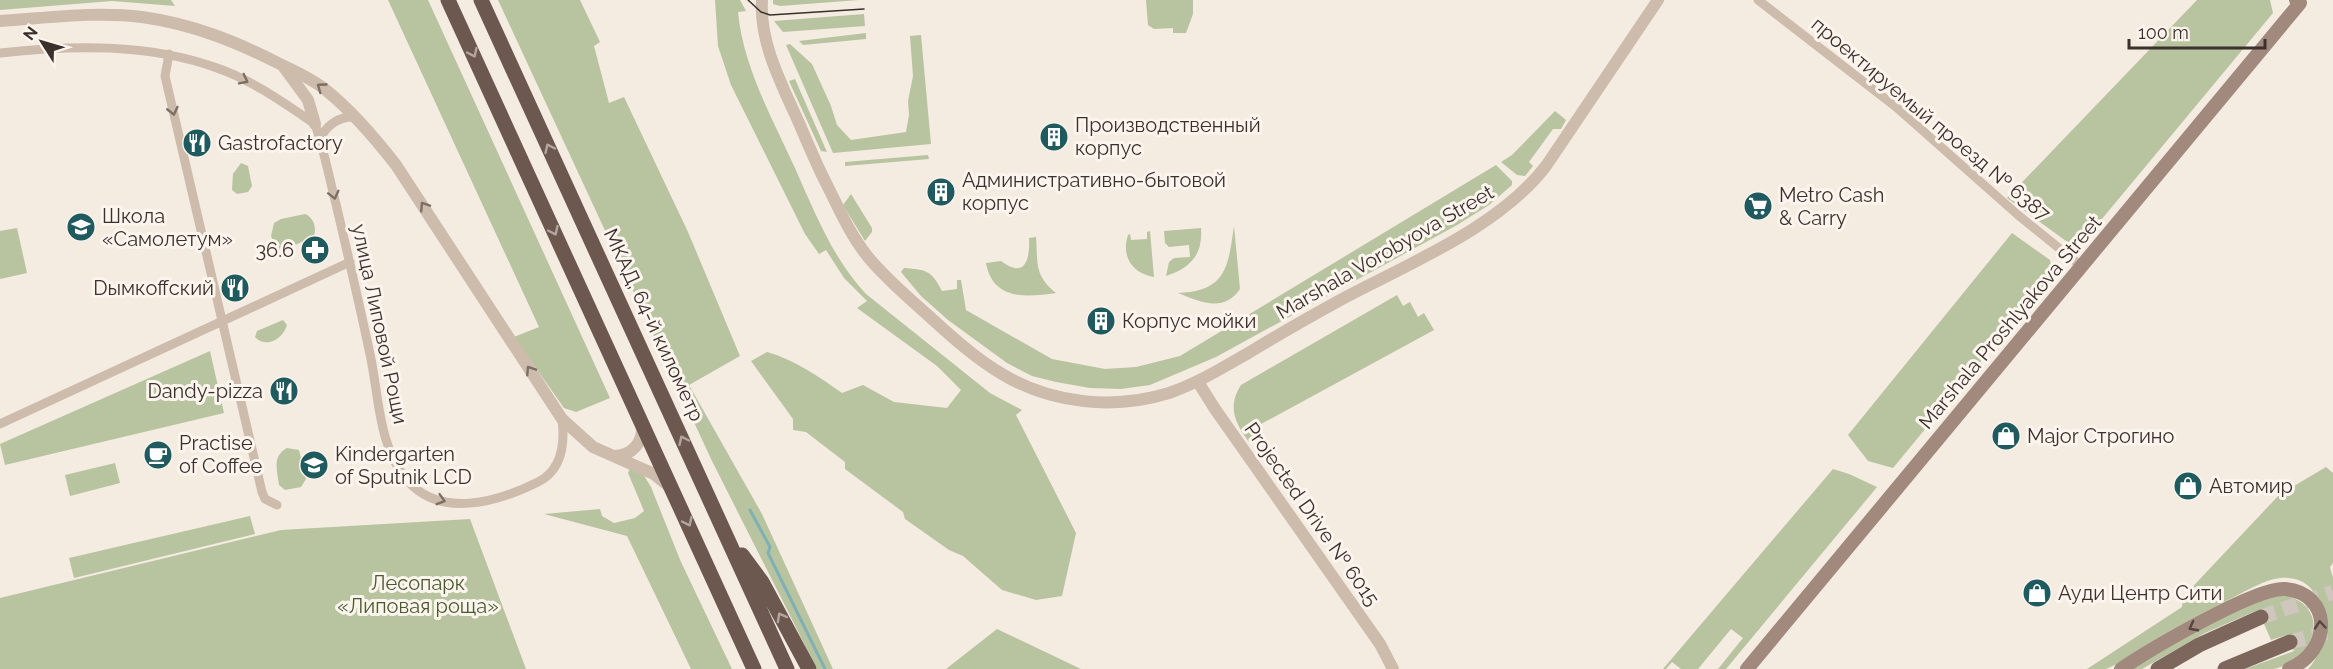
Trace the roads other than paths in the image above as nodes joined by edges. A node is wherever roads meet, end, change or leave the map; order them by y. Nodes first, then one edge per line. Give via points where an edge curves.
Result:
1 (448, 0) edge
2 (481, 0) edge
3 (762, 0) edge
4 (1658, 0) edge
5 (1758, 0) edge
6 (2300, 1) edge
7 (0, 21) edge
8 (0, 52) edge
9 (169, 54) junction
10 (282, 65) junction
11 (355, 117) junction
12 (315, 124) junction
13 (320, 138) junction
14 (350, 262) junction
15 (2081, 266) junction
16 (223, 322) junction
17 (1198, 382) junction
18 (562, 419) junction
19 (641, 420) junction
20 (0, 424) edge
21 (578, 435) junction
22 (563, 441) junction
23 (614, 456) junction
24 (674, 492) junction
25 (277, 505) dead end
26 (724, 531) junction
27 (2261, 617) tunnel mouth
28 (2290, 642) tunnel mouth
29 (754, 669) edge
30 (787, 669) edge
31 (809, 669) edge
32 (1393, 669) edge
33 (1747, 669) edge
34 (2121, 669) edge
35 (2158, 669) edge
36 (2224, 669) edge
37 (2289, 669) edge

1 -> 19 highway
26 -> 2 highway, МКАД, 64-й километр
3 - 17 street, Marshala Vorobyova Street via 773,64 850,230 882,273 938,325 1010,379 1076,400 1130,402
4 - 17 street, Marshala Vorobyova Street via 1546,166 1510,203 1465,234 1310,316
5 - 15 street, проектируемый проезд № 6387 via 1896,107 2018,216
6 - 15 main road, Marshala Proshlyakova Street
7 - 10 street via 86,15 141,17 215,34
8 - 9 street via 61,46
9 -> 12 street via 245,80
9 -> 16 street via 165,76
11 -> 10 street via 326,90
10 - 12 street via 308,99
11 - 13 street via 339,119
18 -> 11 street via 420,200 374,136
12 - 13 street, улица Липовой Рощи
13 -> 14 street, улица Липовой Рощи
14 - 16 street
14 -> 22 street, улица Липовой Рощи via 385,435 408,481 440,501 478,503 541,481 554,468
15 - 33 main road, Marshala Proshlyakova Street
16 - 20 street
16 - 25 street via 262,492 265,499
17 - 32 street, Projected Drive № 6015 via 1380,644
18 - 21 street
18 - 22 street, улица Липовой Рощи
19 - 23 street via 642,434 635,448
19 - 24 highway
21 - 22 street
21 - 23 street
23 - 24 street via 654,474
24 -> 29 highway
26 - 30 highway, МКАД, 64-й километр
31 -> 26 highway via 762,582
27 - 35 main road
28 - 36 main road
37 -> 34 main road via 2312,654 2322,633 2316,608 2308,598 2287,589 2265,592 2209,618

